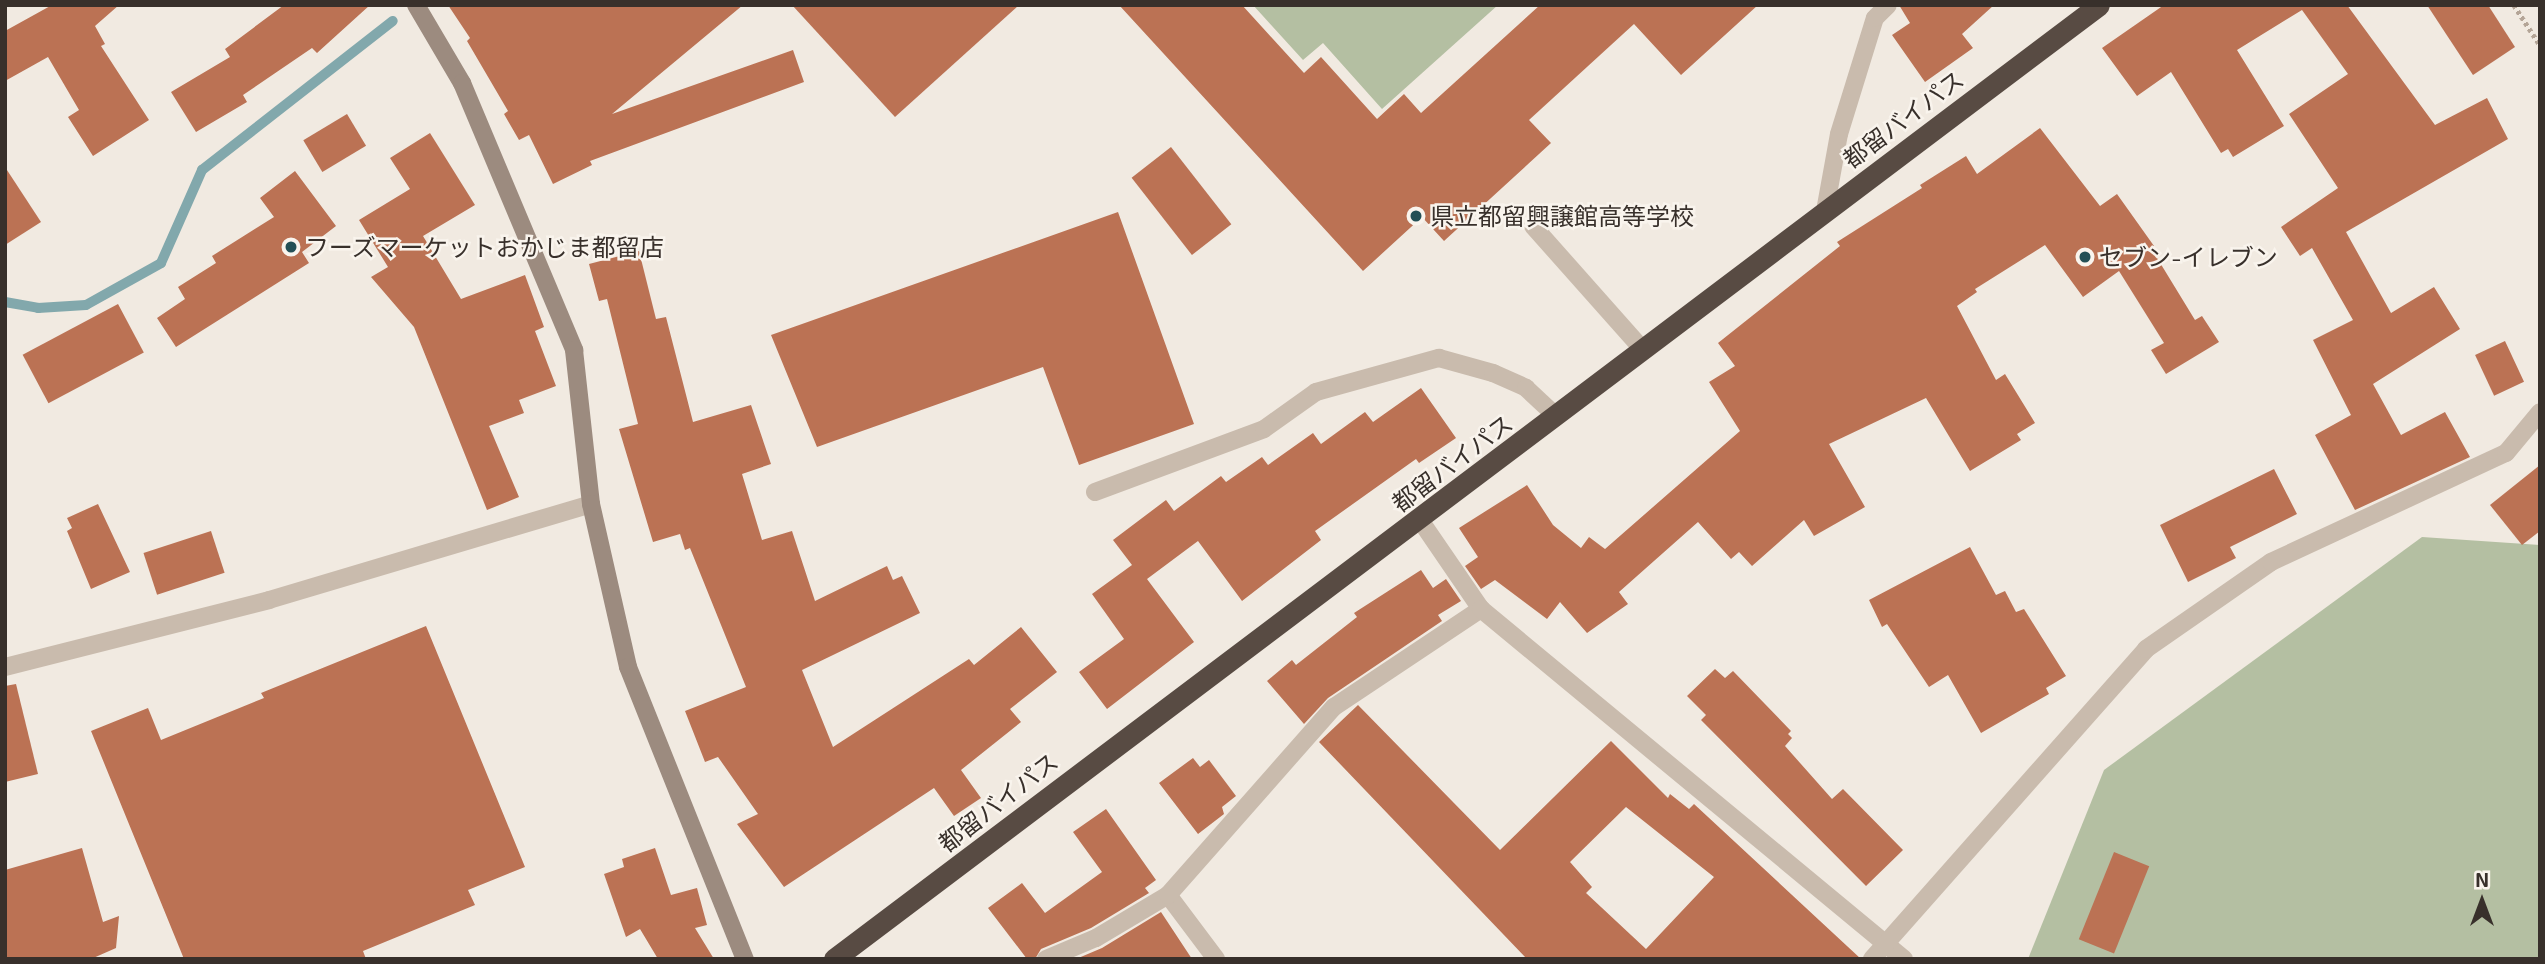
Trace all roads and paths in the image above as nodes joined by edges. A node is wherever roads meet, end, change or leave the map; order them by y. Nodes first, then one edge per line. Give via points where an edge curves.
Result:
1 (416, 5) edge
2 (1888, 5) edge
3 (2099, 5) edge
4 (2514, 5) edge
5 (2540, 45) edge
6 (1825, 211) junction
7 (1533, 226) dead end
8 (1643, 350) junction
9 (2540, 412) edge
10 (1556, 416) junction
11 (1096, 492) dead end
12 (591, 504) junction
13 (1420, 520) junction
14 (1481, 609) junction
15 (5, 667) edge
16 (1168, 895) junction
17 (1886, 943) junction
18 (746, 959) edge
19 (834, 959) edge
20 (1046, 959) edge
21 (1216, 959) edge
22 (1872, 959) edge
23 (1904, 959) edge

1 - 12 street via 462,83 574,351
2 - 6 street via 1875,18 1839,134
3 - 6 highway, 都留バイパス
4 - 5 path
6 - 8 highway, 都留バイパス
7 - 8 street
8 - 10 highway, 都留バイパス
9 - 17 street via 2506,453 2270,562 2146,649
10 - 11 street via 1526,388 1493,373 1438,358 1316,392 1264,429
10 - 13 highway, 都留バイパス
12 - 15 street via 269,600
12 - 18 street via 628,667
13 - 14 street
13 - 19 highway, 都留バイパス
14 - 16 street via 1334,707
14 - 17 street
16 - 20 street via 1096,938
16 - 21 street
17 - 22 street
17 - 23 street

